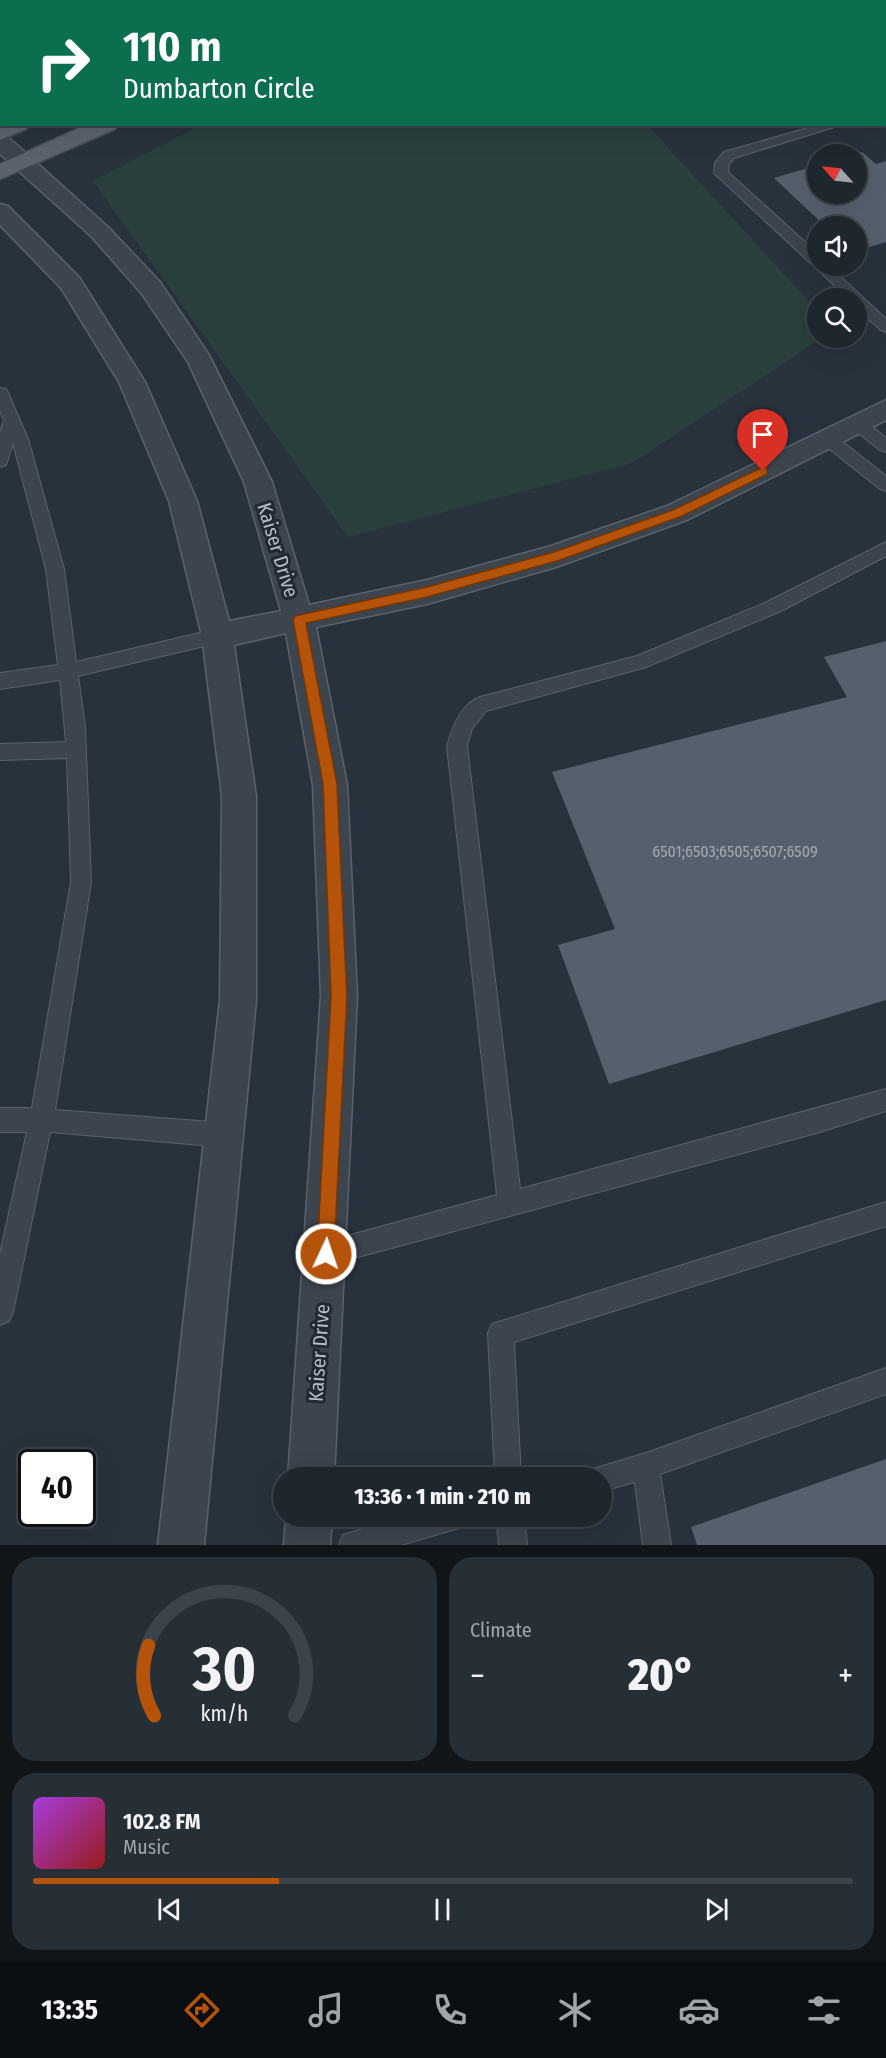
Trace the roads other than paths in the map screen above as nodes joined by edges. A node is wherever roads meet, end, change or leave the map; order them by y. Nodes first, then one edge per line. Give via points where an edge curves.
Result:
1 (14, 126) edge
2 (103, 126) edge
3 (831, 126) edge
4 (0, 133) edge
5 (0, 142) edge
6 (22, 162) junction
7 (0, 172) edge
8 (0, 211) edge
9 (807, 253) edge
10 (832, 276) edge
11 (844, 288) edge
12 (867, 307) edge
13 (882, 318) edge
14 (0, 393) edge
15 (886, 409) edge
16 (12, 419) junction
17 (858, 424) junction
18 (828, 439) junction
19 (886, 446) edge
20 (0, 461) edge
21 (886, 485) edge
22 (886, 548) edge
23 (300, 620) junction
24 (217, 636) junction
25 (69, 670) junction
26 (0, 681) edge
27 (76, 750) junction
28 (0, 752) edge
29 (886, 1100) edge
30 (0, 1120) edge
31 (41, 1120) junction
32 (225, 1135) junction
33 (510, 1204) junction
34 (886, 1214) edge
35 (326, 1254) junction
36 (0, 1312) edge
37 (886, 1381) edge
38 (646, 1466) junction
39 (312, 1467) edge
40 (507, 1467) edge
41 (612, 1475) edge
42 (308, 1527) edge
43 (417, 1527) edge
44 (511, 1527) edge
45 (180, 1545) edge
46 (307, 1545) edge
47 (353, 1545) edge
48 (513, 1545) edge
49 (657, 1545) edge

1 - 4 main road
2 - 6 main road
3 - 9 lane via 729,155 722,163 721,173
5 - 6 street, Kaiser Drive
6 - 7 main road
6 - 23 street, Kaiser Drive via 100,232 151,288 200,361 258,482
8 - 24 street via 70,283 132,382 183,501
10 - 11 lane
12 - 13 lane
14 - 16 lane
15 - 17 street
16 - 20 lane
16 - 25 lane via 56,569
17 - 18 street
17 - 19 lane
18 - 21 lane
18 - 23 street via 677,513 556,556 427,592
22 - 33 lane via 773,607 640,662 480,705 461,728 457,746
23 - 24 street
23 - 35 street, Kaiser Drive via 330,784 338,956
24 - 25 lane
24 - 32 street via 239,796 238,1000
25 - 26 lane
25 - 27 lane
27 - 28 lane
27 - 31 lane via 81,882
29 - 33 lane
30 - 31 lane
31 - 32 lane
31 - 36 lane
32 - 45 street
33 - 35 lane
34 - 40 lane via 501,1333
35 - 39 street, Kaiser Drive
37 - 38 lane
38 - 41 lane
38 - 49 lane
42 - 46 street
43 - 47 lane
44 - 48 lane

